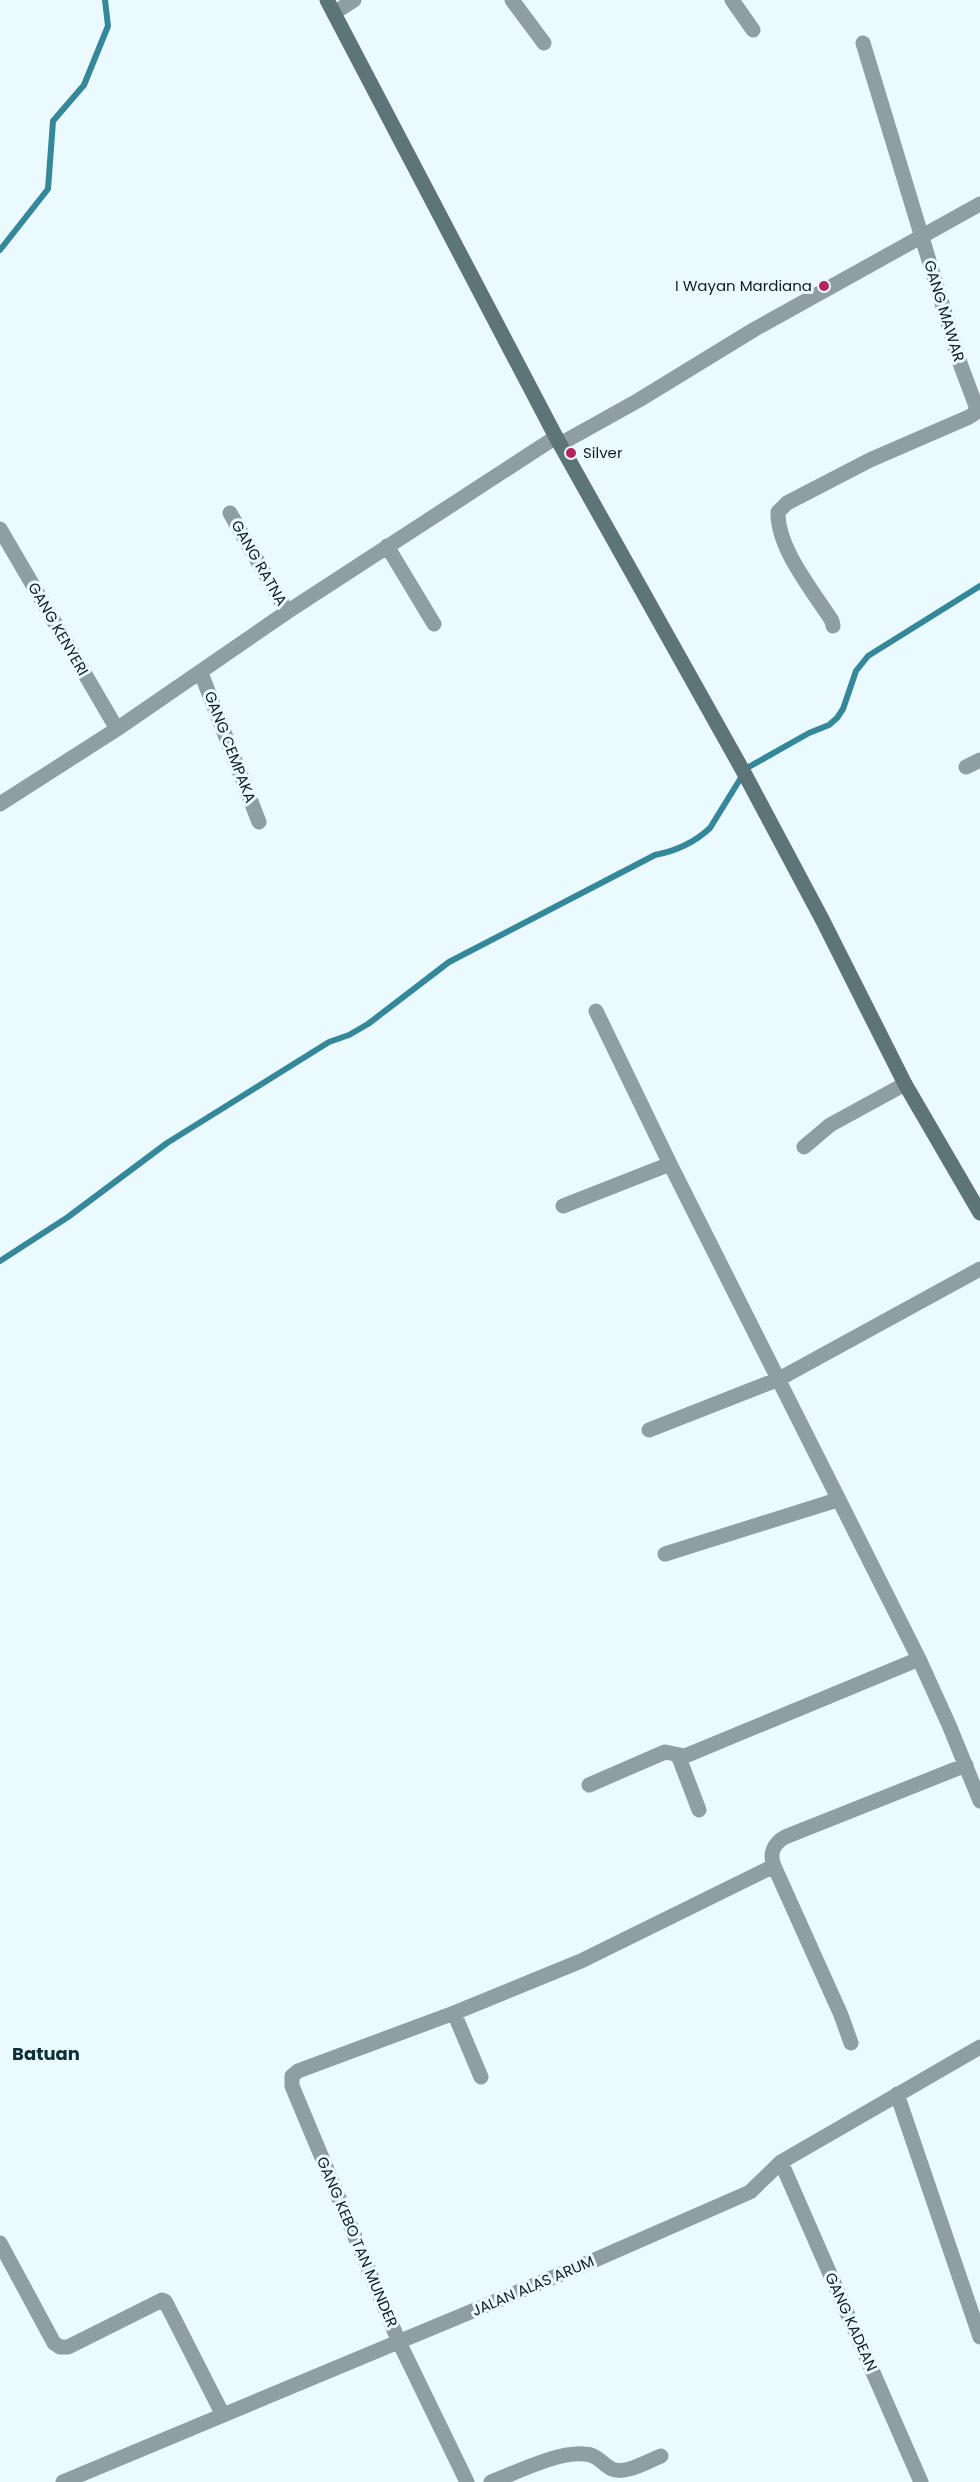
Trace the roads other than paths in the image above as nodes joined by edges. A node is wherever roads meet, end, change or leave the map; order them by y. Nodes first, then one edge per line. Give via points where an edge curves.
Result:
1 (354, 0) edge
2 (512, 0) edge
3 (732, 0) edge
4 (331, 7) edge
5 (753, 30) dead end
6 (544, 43) dead end
7 (863, 43) dead end
8 (980, 204) edge
9 (922, 236) junction
10 (558, 441) junction
11 (230, 513) dead end
12 (0, 530) edge
13 (387, 546) junction
14 (287, 612) junction
15 (434, 624) dead end
16 (833, 626) dead end
17 (201, 673) junction
18 (117, 729) junction
19 (980, 760) edge
20 (966, 767) dead end
21 (0, 804) edge
22 (259, 822) dead end
23 (596, 1011) dead end
24 (905, 1084) junction
25 (804, 1147) dead end
26 (670, 1164) junction
27 (563, 1206) dead end
28 (980, 1214) edge
29 (980, 1269) edge
30 (779, 1379) junction
31 (649, 1430) dead end
32 (837, 1500) junction
33 (665, 1554) dead end
34 (919, 1659) junction
35 (678, 1755) junction
36 (966, 1765) junction
37 (590, 1785) dead end
38 (980, 1801) edge
39 (699, 1810) dead end
40 (774, 1866) junction
41 (454, 2013) junction
42 (851, 2043) dead end
43 (980, 2047) edge
44 (481, 2077) dead end
45 (897, 2094) junction
46 (781, 2162) junction
47 (0, 2243) edge
48 (980, 2337) edge
49 (399, 2342) junction
50 (223, 2415) junction
51 (661, 2456) dead end
52 (63, 2482) edge
53 (467, 2482) edge
54 (491, 2482) edge
55 (921, 2482) edge

1 - 4 street
2 - 6 street
3 - 5 street
4 - 10 main road
7 - 9 street
8 - 9 street
9 - 10 street via 755,329 639,400
9 - 16 street, GANG MAWAR via 975,413 870,460 787,503 778,512 782,541
10 - 13 street
10 - 24 main road via 742,769
11 - 14 street, GANG RATNA
12 - 18 street, GANG KENYERI
13 - 14 street
13 - 15 street
14 - 17 street
17 - 18 street
17 - 22 street, GANG CEMPAKA
18 - 21 street
19 - 20 street
23 - 26 street
24 - 25 street via 830,1125
24 - 28 main road
26 - 27 street
26 - 30 street
29 - 30 street
30 - 31 street
30 - 32 street
32 - 33 street
32 - 34 street
34 - 35 street via 685,1756
34 - 36 street
35 - 37 street via 665,1752
35 - 39 street
36 - 38 street
36 - 40 street via 778,1840 771,1859
40 - 41 street via 581,1961
40 - 42 street
41 - 44 street
41 - 49 street, GANG KEBO TAN MUNDER via 292,2076 292,2086
43 - 45 street, JALAN ALAS ARUM
45 - 46 street, JALAN ALAS ARUM
45 - 48 street
46 - 49 street, JALAN ALAS ARUM via 750,2192
46 - 55 street, GANG KADEAN
47 - 50 street via 54,2343 60,2347 68,2347 165,2301
49 - 50 street, JALAN ALAS ARUM
49 - 53 street, GANG KEBO TAN MUNDER
50 - 52 street, JALAN ALAS ARUM
51 - 54 street via 613,2470 586,2454 567,2455

